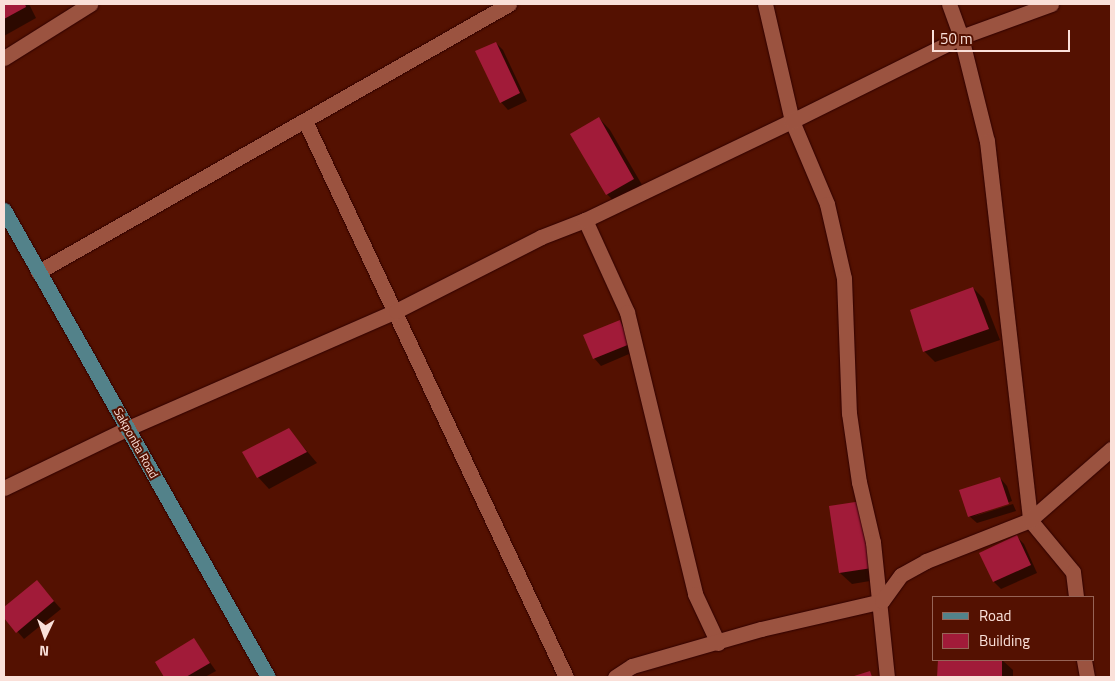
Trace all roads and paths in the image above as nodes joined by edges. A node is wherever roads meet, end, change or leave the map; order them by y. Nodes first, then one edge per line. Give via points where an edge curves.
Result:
1 (90, 4) edge
2 (509, 4) edge
3 (765, 4) edge
4 (949, 4) edge
5 (1051, 4) edge
6 (961, 36) junction
7 (4, 58) edge
8 (305, 121) junction
9 (792, 121) junction
10 (4, 210) edge
11 (585, 220) junction
12 (38, 272) junction
13 (396, 311) junction
14 (128, 428) junction
15 (1111, 449) edge
16 (4, 488) edge
17 (1030, 520) junction
18 (1076, 596) edge
19 (882, 601) junction
20 (718, 643) junction
21 (1084, 661) edge
22 (268, 677) edge
23 (566, 677) edge
24 (615, 677) edge
25 (887, 677) edge
26 (1087, 677) edge

1 - 7 street
2 - 8 street
3 - 9 street
4 - 6 street
5 - 6 street
6 - 9 street
6 - 17 street via 986,141
8 - 12 street
8 - 13 street
9 - 11 street
9 - 19 street via 827,204 844,278 849,413
10 - 12 main road, Sakponba Road
11 - 13 street via 542,237
11 - 20 street via 626,312 695,594
12 - 14 main road, Sakponba Road
13 - 14 street
13 - 23 street
14 - 16 street
14 - 22 main road, Sakponba Road
15 - 17 street
17 - 18 street via 1073,572
17 - 19 street via 926,561 900,575
19 - 20 street via 761,629
19 - 25 street
20 - 24 street via 632,666
21 - 26 street

